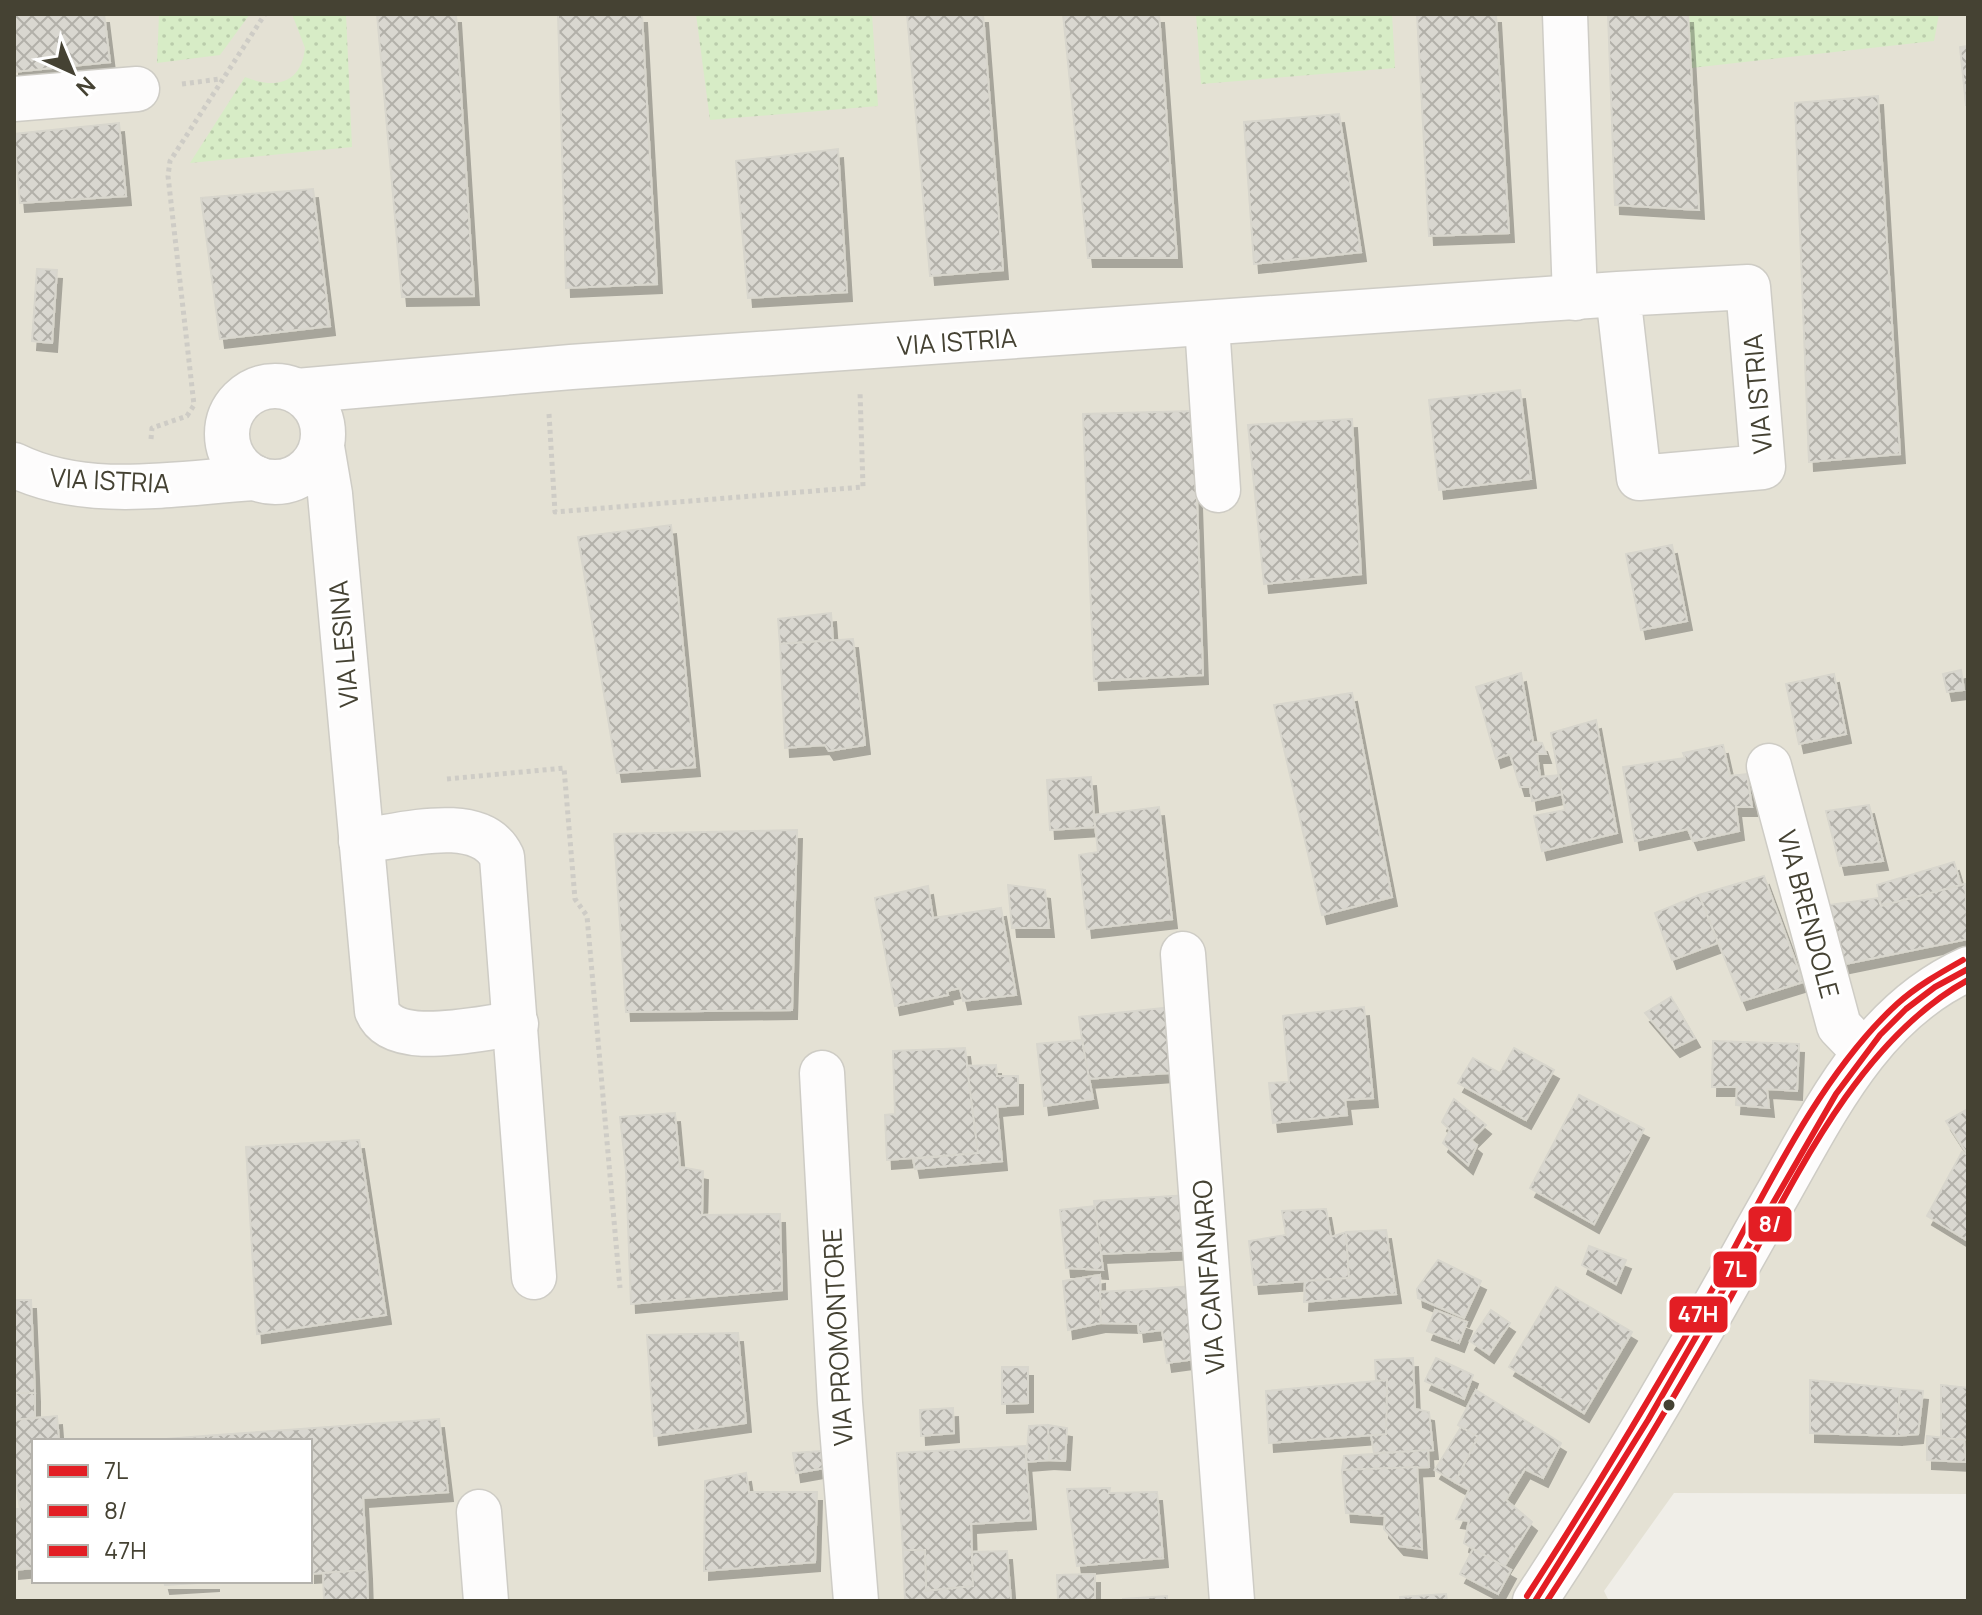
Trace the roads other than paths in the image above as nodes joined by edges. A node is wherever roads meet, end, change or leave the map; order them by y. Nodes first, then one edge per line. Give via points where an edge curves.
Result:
1 (1565, 14) edge
2 (137, 89) dead end
3 (14, 99) edge
4 (1618, 294) junction
5 (1575, 298) junction
6 (1207, 325) junction
7 (297, 391) junction
8 (322, 447) junction
9 (256, 478) junction
10 (24, 483) edge
11 (1218, 490) dead end
12 (1769, 766) dead end
13 (361, 841) junction
14 (1183, 954) dead end
15 (1968, 969) edge
16 (516, 1024) junction
17 (1864, 1052) junction
18 (822, 1073) dead end
19 (534, 1277) dead end
20 (479, 1512) dead end
21 (486, 1601) edge
22 (856, 1601) edge
23 (1232, 1601) edge
24 (1535, 1601) edge

1 - 5 street
2 - 3 street
4 - 4 street, VIA ISTRIA via 1748,287 1763,467 1639,478
4 - 5 street, VIA ISTRIA
5 - 6 street, VIA ISTRIA
6 - 7 street, VIA ISTRIA via 571,367
6 - 11 street
7 - 8 street via 319,414
7 - 9 street, VIA ISTRIA via 282,386 253,392 232,413 228,444 243,470
8 - 9 street, VIA ISTRIA via 303,474 272,483
8 - 13 street, VIA LESINA
9 - 10 street, VIA ISTRIA via 145,488
12 - 17 street, VIA BRENDOLE via 1839,1026
13 - 16 street, VIA LESINA via 380,1018 396,1032 408,1034
13 - 16 street via 463,830 495,845 504,866
14 - 23 street, VIA CANFANARO
15 - 17 street via 1926,990
16 - 19 street
17 - 24 street
18 - 22 street, VIA PROMONTORE
20 - 21 street

